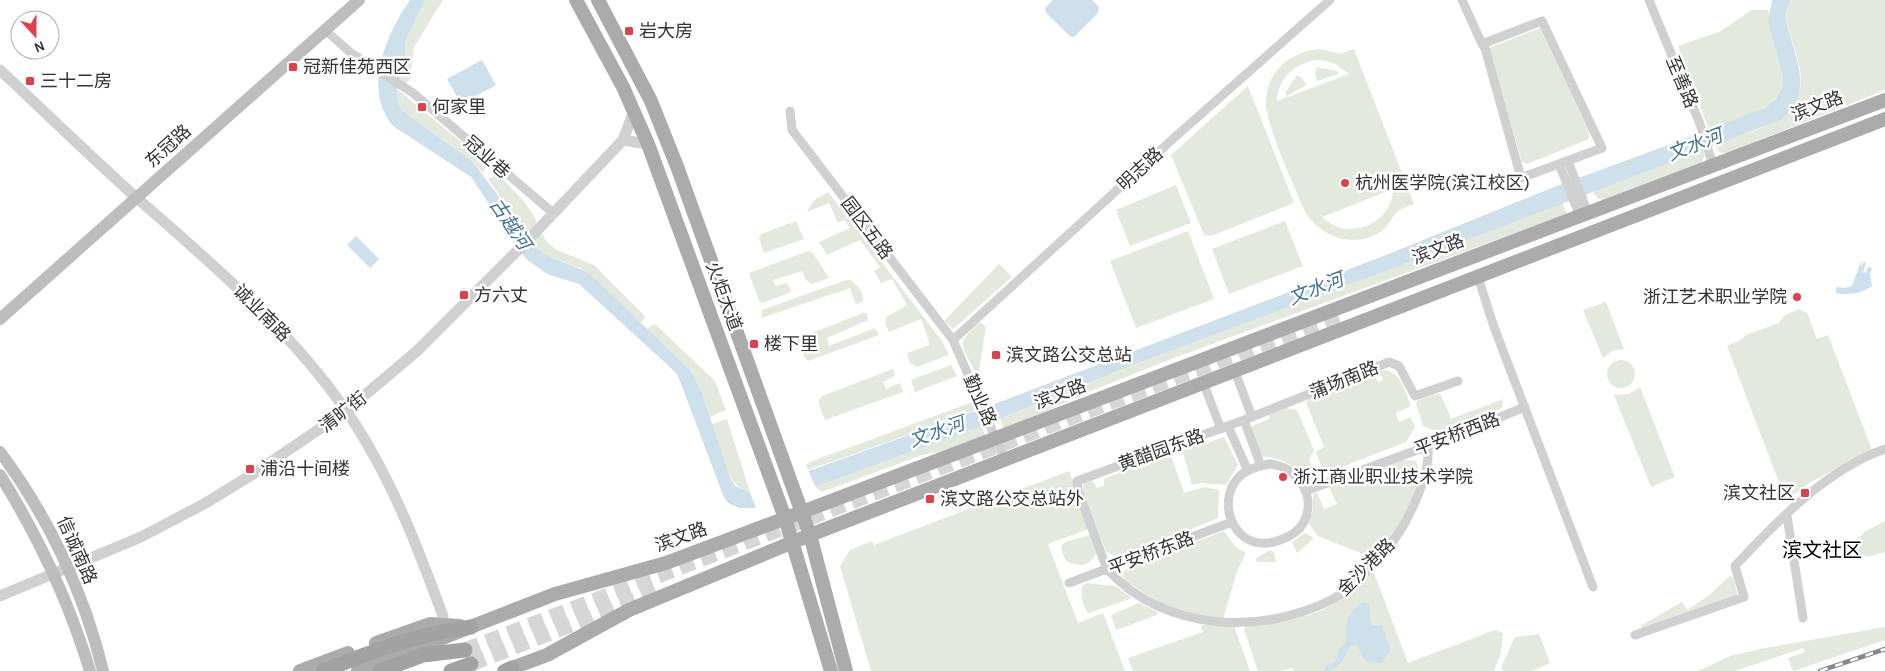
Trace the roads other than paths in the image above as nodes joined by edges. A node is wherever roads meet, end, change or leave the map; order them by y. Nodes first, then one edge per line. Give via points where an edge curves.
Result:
1 (359, 0) edge
2 (576, 0) edge
3 (598, 0) edge
4 (1330, 0) edge
5 (1462, 0) edge
6 (1649, 0) edge
7 (325, 30) junction
8 (1482, 44) junction
9 (0, 70) edge
10 (1885, 100) edge
11 (634, 111) junction
12 (790, 112) dead end
13 (1885, 120) edge
14 (623, 140) junction
15 (648, 144) junction
16 (1712, 160) junction
17 (1565, 166) junction
18 (136, 197) junction
19 (690, 201) junction
20 (672, 207) junction
21 (1582, 210) junction
22 (553, 213) junction
23 (1478, 277) junction
24 (0, 318) edge
25 (953, 340) junction
26 (1234, 369) junction
27 (1458, 381) dead end
28 (1202, 382) junction
29 (1525, 407) junction
30 (346, 411) junction
31 (1248, 419) junction
32 (1224, 427) junction
33 (995, 434) junction
34 (1428, 446) junction
35 (1885, 449) edge
36 (0, 452) edge
37 (1005, 460) junction
38 (1261, 466) junction
39 (1248, 471) junction
40 (0, 475) edge
41 (1305, 491) junction
42 (783, 511) junction
43 (802, 512) junction
44 (1787, 516) junction
45 (1232, 522) junction
46 (810, 535) junction
47 (792, 544) junction
48 (67, 569) junction
49 (1107, 569) junction
50 (54, 574) junction
51 (1069, 583) dead end
52 (1593, 587) dead end
53 (0, 596) edge
54 (1803, 618) dead end
55 (439, 620) junction
56 (466, 627) junction
57 (1635, 635) dead end
58 (465, 661) edge
59 (508, 670) edge
60 (90, 671) edge
61 (103, 671) edge
62 (300, 671) edge
63 (323, 671) edge
64 (358, 671) edge
65 (380, 671) edge
66 (409, 671) edge
67 (451, 671) edge
68 (831, 671) edge
69 (846, 671) edge

1 - 7 main road, 东冠路
2 - 11 main road, 火炬大道
3 - 19 main road, 火炬大道 via 650,101
4 - 25 street, 明志路
5 - 8 street
6 - 16 street, 至善路
7 - 18 main road, 东冠路
7 - 22 street, 冠业巷 via 351,54 413,93
8 - 17 street via 1522,178
8 - 17 street via 1542,21 1602,148
9 - 18 street, 诚业南路
10 - 16 main road, 滨文路
11 - 14 street, 清旷街
11 - 15 main road, 火炬大道
12 - 25 street, 园区五路 via 792,130
13 - 23 main road, 滨文路
14 - 15 street
14 - 22 street, 清旷街
15 - 20 main road, 火炬大道
16 - 21 main road, 滨文路
17 - 21 street
18 - 24 main road, 东冠路
18 - 30 street, 诚业南路 via 279,329
19 - 20 main road via 680,208
19 - 43 main road, 火炬大道
20 - 42 main road, 火炬大道
21 - 33 main road, 滨文路
22 - 30 street, 清旷街 via 417,351
23 - 26 main road, 滨文路
23 - 29 street
25 - 33 street, 勤业路
26 - 28 main road, 滨文路
26 - 31 street
27 - 31 street, 蒲场南路 via 1415,396 1399,366 1389,362
28 - 32 street
28 - 37 main road, 滨文路
29 - 34 street, 平安桥西路
29 - 52 street
30 - 48 street, 清旷街 via 204,504 141,537
30 - 55 street, 诚业南路 via 380,464 413,534
31 - 32 street, 黄醋园东路
31 - 38 street
32 - 39 street
32 - 49 street, 黄醋园东路 via 1077,481
33 - 37 street, 勤业路
33 - 43 main road, 滨文路
34 - 41 street, 平安桥西路
34 - 49 street, 金沙港路 via 1416,500 1403,527 1382,555 1332,599 1299,613 1268,620 1220,624 1200,620 1167,611 1148,601
35 - 44 street via 1868,455 1818,487
36 - 48 main road, 信诚南路 via 40,510
37 - 46 main road, 滨文路
38 - 39 street
38 - 41 street via 1283,466 1298,479
39 - 45 street via 1237,478 1232,488 1229,498
40 - 50 main road, 信诚南路 via 24,513
41 - 45 street via 1308,502 1304,523 1287,538 1270,543 1245,540
42 - 43 main road, 滨文路
42 - 47 main road, 火炬大道
42 - 56 main road, 滨文路 via 666,563 555,594
43 - 46 main road, 火炬大道
44 - 54 street
44 - 57 street via 1735,566 1744,597
45 - 49 street, 平安桥东路
46 - 47 main road, 滨文路
46 - 69 main road, 火炬大道
47 - 59 main road, 滨文路 via 629,610 563,646
47 - 68 main road, 火炬大道
48 - 50 street, 清旷街
48 - 61 main road, 信诚南路
49 - 51 street, 平安桥东路
50 - 53 street, 清旷街
50 - 60 main road, 信诚南路
55 - 56 main road
55 - 62 main road
56 - 63 highway via 394,643
56 - 64 main road, 滨文路
58 - 65 highway via 423,655
58 - 66 highway
58 - 67 highway

